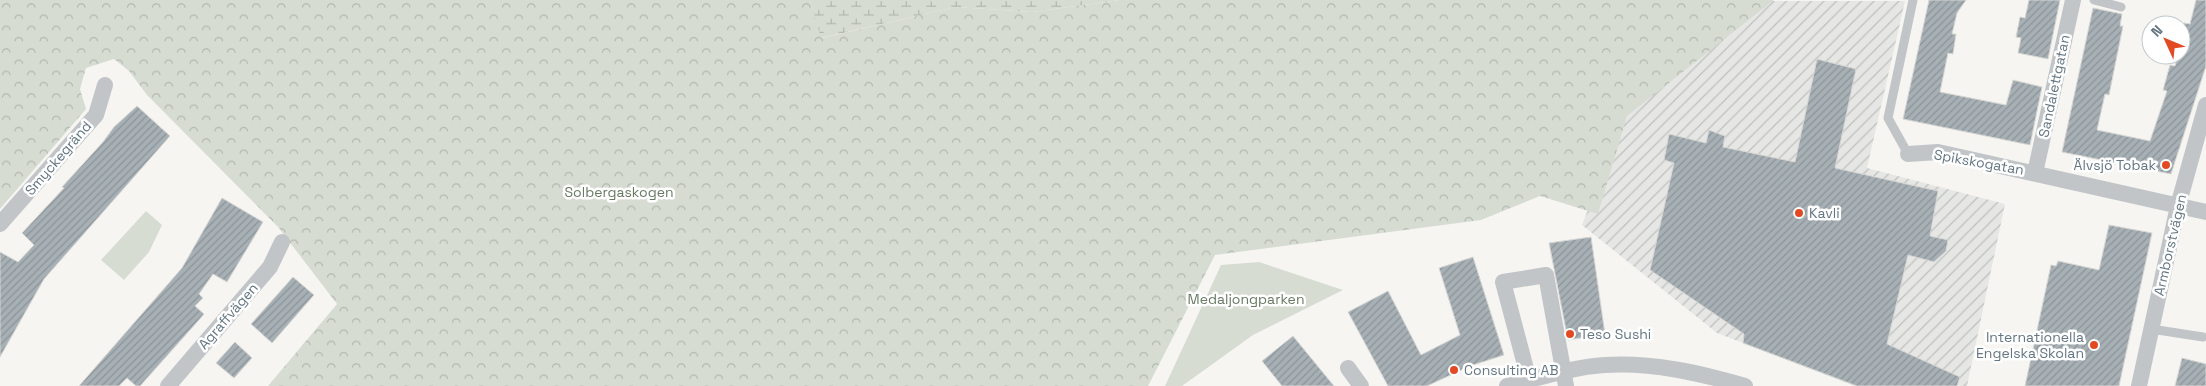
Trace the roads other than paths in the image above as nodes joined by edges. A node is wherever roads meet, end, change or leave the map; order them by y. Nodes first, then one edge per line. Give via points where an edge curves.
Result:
1 (1913, 0) edge
2 (2074, 0) edge
3 (2094, 0) edge
4 (2121, 7) dead end
5 (105, 85) dead end
6 (2206, 105) edge
7 (1908, 154) joint
8 (2035, 173) junction
9 (2178, 206) junction
10 (2206, 212) edge
11 (0, 224) edge
12 (282, 242) dead end
13 (2151, 329) junction
14 (2203, 337) dead end
15 (1348, 368) dead end
16 (1564, 379) edge
17 (1529, 380) junction
18 (168, 386) edge
19 (1361, 386) edge
20 (1507, 386) edge
21 (1745, 386) edge
22 (2139, 386) edge

1 - 7 lane, Spikskogatan via 1888,118
2 - 8 street, Sandalettgatan
3 - 4 lane
5 - 11 street, Smyckegränd via 96,115
6 - 9 street, Armborstvägen
7 - 8 street, Spikskogatan via 1938,152
8 - 9 street, Spikskogatan
9 - 10 street, Spikskogatan
9 - 13 street, Armborstvägen
12 - 18 street, Agraffvägen via 270,267
13 - 14 lane
13 - 22 street, Armborstvägen
15 - 19 street
16 - 17 street
16 - 17 street via 1546,275 1503,282
16 - 21 street via 1603,365 1641,364 1699,373
17 - 20 street

